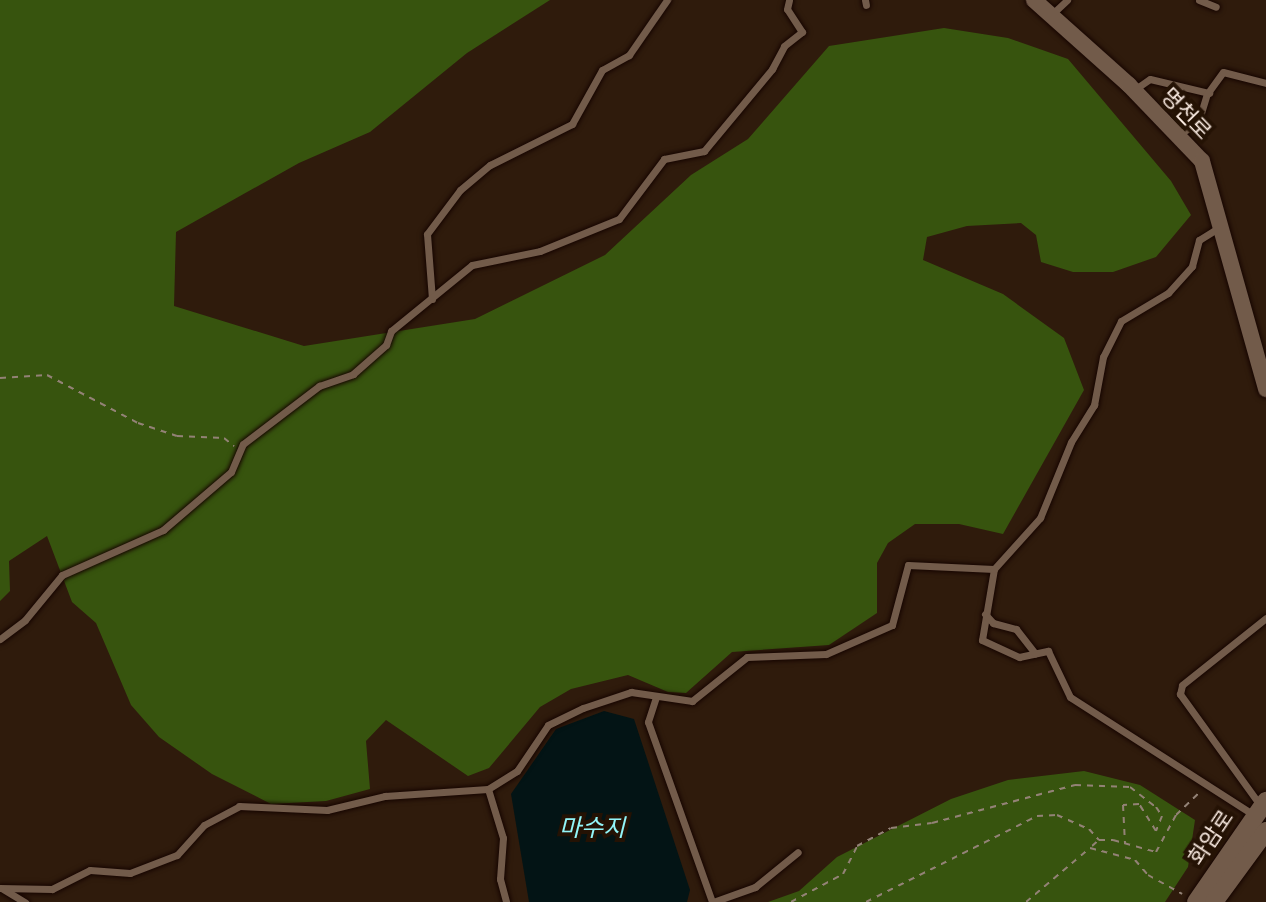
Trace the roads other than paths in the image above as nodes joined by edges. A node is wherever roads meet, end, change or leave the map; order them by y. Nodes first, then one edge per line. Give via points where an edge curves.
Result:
1 (667, 0) edge
2 (789, 0) edge
3 (1034, 0) edge
4 (1067, 0) edge
5 (1199, 0) edge
6 (1216, 7) dead end
7 (1051, 15) junction
8 (1266, 83) edge
9 (1134, 90) junction
10 (1209, 93) junction
11 (1179, 134) junction
12 (1223, 225) junction
13 (432, 299) junction
14 (1266, 389) edge
15 (994, 569) junction
16 (985, 614) junction
17 (1266, 618) edge
18 (0, 639) edge
19 (1035, 653) junction
20 (656, 697) junction
21 (488, 789) junction
22 (1260, 807) edge
23 (1266, 831) edge
24 (798, 852) dead end
25 (1, 888) edge
26 (1190, 899) edge
27 (25, 902) edge
28 (506, 902) edge
29 (713, 902) edge
30 (1214, 902) edge

1 - 13 lane via 629,55 602,70 572,124 490,165 460,190 427,234
2 - 13 lane via 787,9 802,32 784,46 772,69 704,151 664,159 619,219 540,251 472,265
3 - 7 street, 명천로
4 - 7 lane
5 - 6 lane
7 - 9 street, 명천로
8 - 10 lane via 1223,72
9 - 10 lane via 1150,79
9 - 11 street, 명천로
10 - 11 lane via 1198,123
11 - 12 street, 명천로 via 1210,176
12 - 14 street, 명천로
12 - 15 lane via 1199,240 1192,266 1168,293 1121,321 1103,357 1094,405 1071,442 1040,518
13 - 18 lane via 391,331 386,345 353,374 319,386 240,450 231,472 163,530 62,575 25,620
15 - 16 lane
15 - 20 lane via 908,565 892,625 826,654 747,657 692,701
16 - 19 lane via 993,623 1016,629
16 - 19 lane via 982,640 1019,657
17 - 22 lane via 1182,685 1180,694
19 - 22 lane via 1048,651 1070,697 1209,786
20 - 21 lane via 631,692 548,725 517,771
20 - 29 lane via 648,722
21 - 25 lane via 385,796 327,810 239,806 204,825 177,855 130,873 90,870 52,889
21 - 28 lane via 503,838 500,879
22 - 26 main road, 화암로
23 - 30 main road, 화암로
24 - 29 lane via 755,887
25 - 27 lane

